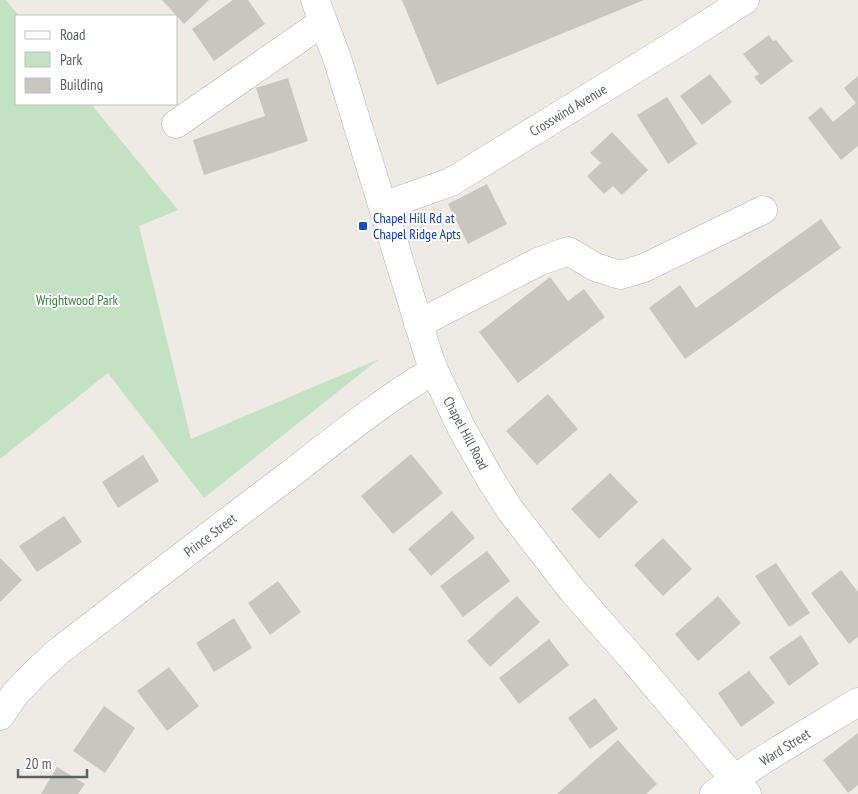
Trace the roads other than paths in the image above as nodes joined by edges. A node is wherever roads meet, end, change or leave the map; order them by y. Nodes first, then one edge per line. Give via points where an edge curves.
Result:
1 (745, 0) edge
2 (319, 11) edge
3 (176, 124) dead end
4 (383, 206) junction
5 (763, 210) dead end
6 (418, 324) junction
7 (434, 370) junction
8 (858, 702) edge
9 (0, 716) edge
10 (732, 789) edge

1 - 4 street, Crosswind Avenue via 451,182
2 - 3 street
2 - 4 street, Chapel Hill Road
4 - 6 street, Chapel Hill Road
5 - 6 street via 644,268 620,275 595,267 568,251 538,262
6 - 7 street, Chapel Hill Road
7 - 9 street, Prince Street via 376,409 59,651 15,694
7 - 10 street, Chapel Hill Road via 462,429 510,510
8 - 10 street, Ward Street

